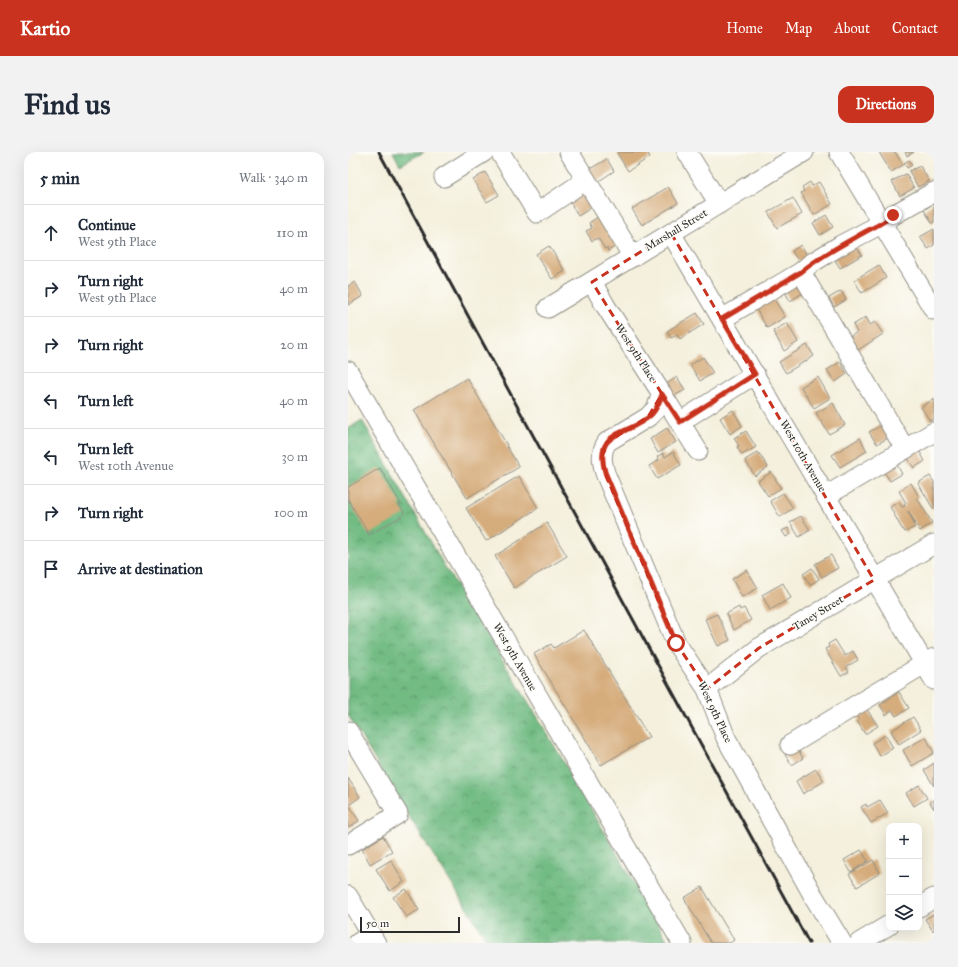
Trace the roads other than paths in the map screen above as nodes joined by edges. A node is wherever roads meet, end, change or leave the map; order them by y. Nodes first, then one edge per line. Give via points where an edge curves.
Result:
1 (484, 152) edge
2 (500, 152) edge
3 (569, 152) edge
4 (687, 152) edge
5 (803, 152) edge
6 (839, 152) edge
7 (444, 177) dead end
8 (586, 180) junction
9 (934, 192) edge
10 (719, 204) junction
11 (883, 223) junction
12 (671, 233) junction
13 (633, 257) junction
14 (801, 272) junction
15 (592, 282) junction
16 (548, 308) dead end
17 (934, 310) edge
18 (722, 319) junction
19 (348, 371) edge
20 (755, 374) junction
21 (662, 394) junction
22 (680, 422) junction
23 (934, 432) edge
24 (905, 449) junction
25 (698, 451) dead end
26 (826, 496) junction
27 (934, 544) edge
28 (874, 580) junction
29 (929, 661) edge
30 (934, 680) edge
31 (707, 689) junction
32 (348, 731) edge
33 (790, 745) dead end
34 (348, 845) edge
35 (348, 896) edge
36 (934, 898) edge
37 (922, 905) edge
38 (886, 927) edge
39 (368, 940) edge
40 (682, 943) edge
41 (842, 943) edge
42 (859, 943) edge

1 - 7 street
2 - 8 street via 537,213
3 - 8 street
4 - 10 street
5 - 10 street, Marshall Street
6 - 11 street
8 - 13 street
9 - 11 street
10 - 12 street, Marshall Street
11 - 14 street via 841,245
11 - 17 street
12 - 13 street, Marshall Street
12 - 18 street, West 10th Avenue
13 - 15 street, Marshall Street
14 - 18 street
14 - 24 street
15 - 16 street, Marshall Street
15 - 21 street, West 9th Place
18 - 20 street, West 10th Avenue
19 - 40 street, West 9th Avenue
20 - 22 street
20 - 26 street, West 10th Avenue
21 - 22 street
21 - 31 street, West 9th Place via 652,414 607,442 602,457 605,472 676,643
22 - 25 street
23 - 24 street
24 - 26 street
26 - 28 street, West 10th Avenue
27 - 28 street, Taney Street
28 - 29 street, West 10th Avenue
28 - 31 street, Taney Street via 759,648
29 - 30 street, West 10th Avenue
29 - 33 street
31 - 41 street, West 9th Place via 726,738
32 - 34 street via 398,814
35 - 39 street
36 - 37 street
38 - 42 street

